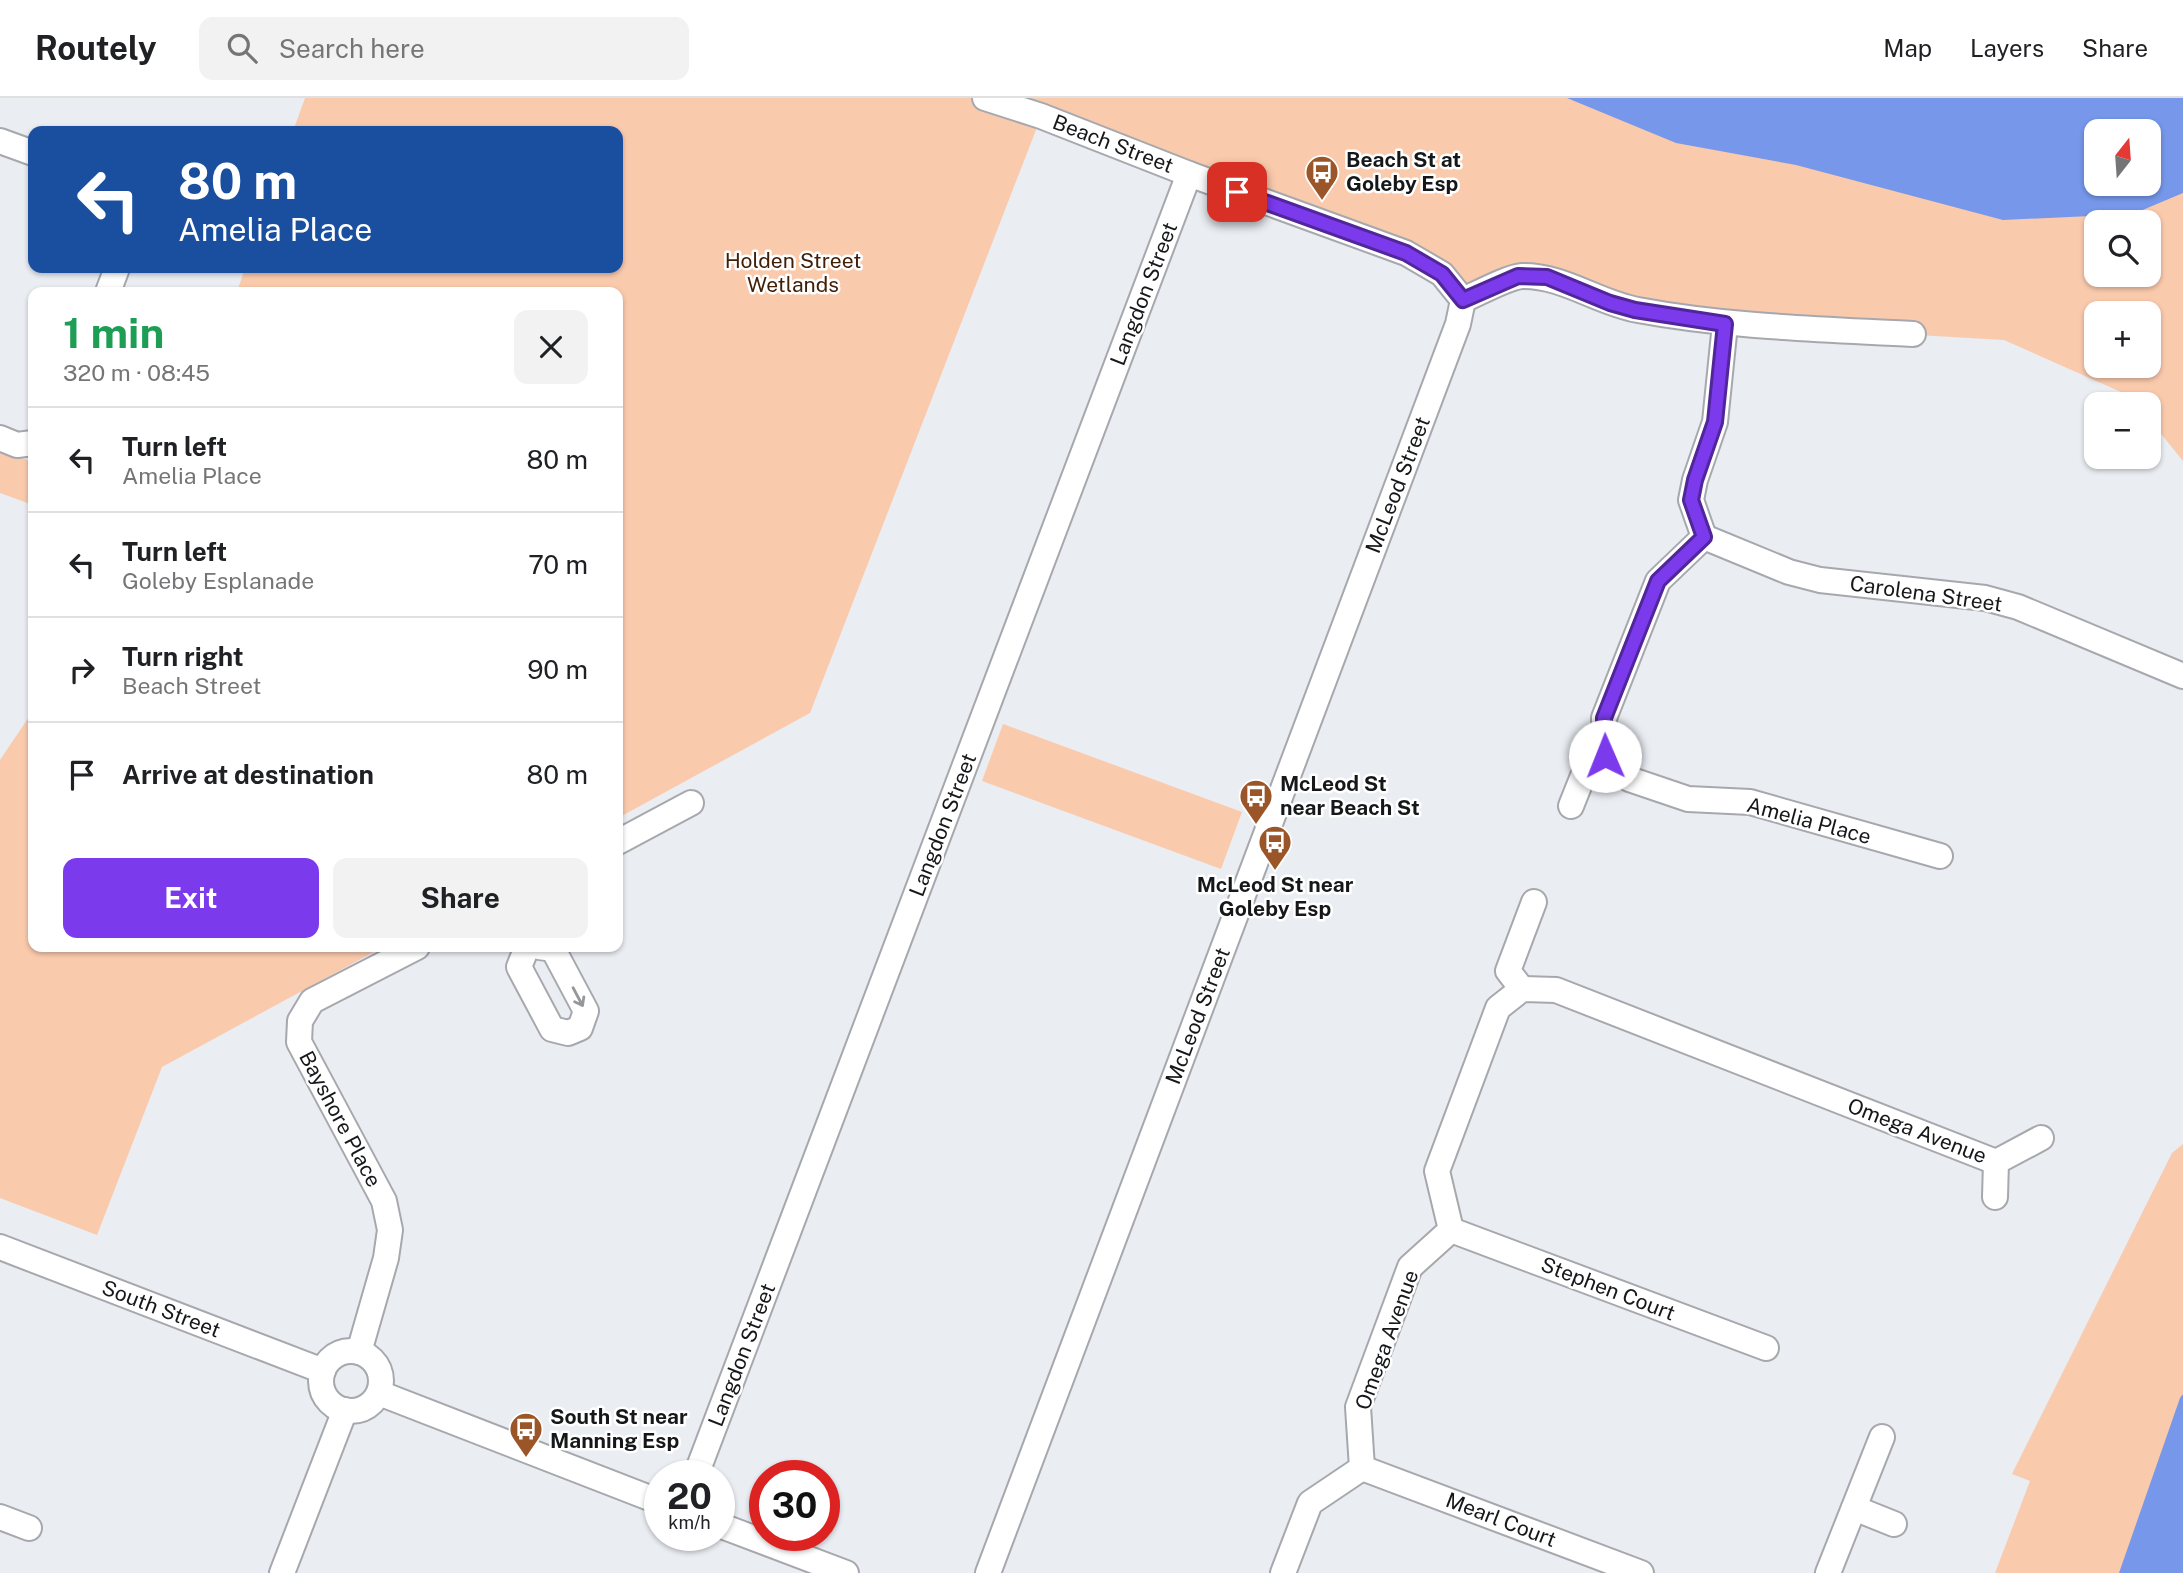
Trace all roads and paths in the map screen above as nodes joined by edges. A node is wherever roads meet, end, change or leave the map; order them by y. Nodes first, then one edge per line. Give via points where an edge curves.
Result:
1 (985, 98) edge
2 (0, 141) edge
3 (28, 151) edge
4 (1189, 174) junction
5 (1463, 300) junction
6 (1725, 324) junction
7 (1913, 334) dead end
8 (0, 438) edge
9 (28, 444) edge
10 (1704, 537) junction
11 (2183, 676) edge
12 (1605, 756) junction
13 (691, 803) dead end
14 (1571, 806) dead end
15 (623, 839) edge
16 (1940, 856) dead end
17 (1534, 902) dead end
18 (407, 952) edge
19 (525, 952) edge
20 (555, 952) edge
21 (1522, 989) junction
22 (2041, 1138) dead end
23 (1996, 1162) junction
24 (1995, 1197) dead end
25 (1451, 1230) junction
26 (0, 1247) edge
27 (1766, 1348) dead end
28 (359, 1352) junction
29 (323, 1371) junction
30 (379, 1393) junction
31 (345, 1410) junction
32 (1882, 1437) dead end
33 (702, 1460) edge
34 (1362, 1468) junction
35 (644, 1496) edge
36 (1854, 1508) junction
37 (0, 1517) edge
38 (1894, 1524) dead end
39 (29, 1528) dead end
40 (735, 1531) edge
41 (282, 1573) edge
42 (846, 1573) edge
43 (988, 1573) edge
44 (1283, 1573) edge
45 (1641, 1573) edge
46 (1829, 1573) edge

1 - 4 street, Beach Street
2 - 3 street
4 - 5 street, Beach Street via 1406,253 1442,274
4 - 33 street, Langdon Street
5 - 6 street via 1518,276 1547,277 1635,310
5 - 43 street, McLeod Street via 1453,338
6 - 7 street
6 - 10 street via 1715,422 1691,500
8 - 9 street via 17,445
10 - 11 street, Carolena Street via 1788,572 1820,580 1985,598 2018,607
10 - 12 street via 1658,581 1604,718
12 - 14 street via 1583,776
12 - 16 street, Amelia Place via 1629,779 1688,799 1750,802
13 - 15 street
17 - 21 street via 1508,971
18 - 28 street, Bayshore Place via 312,1001 300,1021 299,1042 384,1201 390,1230 387,1258
20 -> 19 street via 586,1011 580,1028 568,1033 552,1029 519,967
21 - 23 street, Omega Avenue via 1556,990
21 - 25 street via 1498,1008 1437,1171
22 - 23 street, Omega Avenue
23 - 24 street, Omega Avenue
25 - 27 street, Stephen Court
25 - 34 street, Omega Avenue via 1410,1267 1358,1407
26 - 29 street, South Street
28 - 29 street via 335,1355
28 - 30 street via 376,1363
29 - 31 street via 325,1396
30 - 31 street via 363,1408
30 - 35 street
31 - 41 street
32 - 36 street
34 - 44 street via 1310,1503
34 - 45 street, Mearl Court
36 - 38 street
36 - 46 street
37 - 39 street
40 - 42 street

